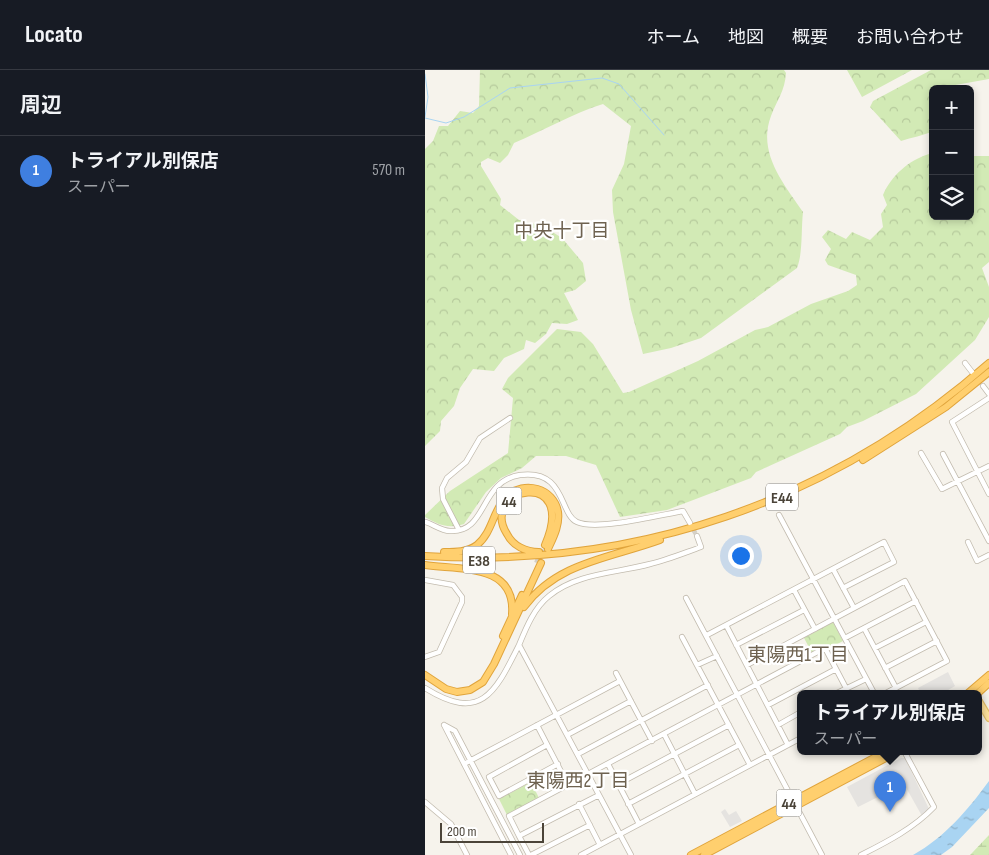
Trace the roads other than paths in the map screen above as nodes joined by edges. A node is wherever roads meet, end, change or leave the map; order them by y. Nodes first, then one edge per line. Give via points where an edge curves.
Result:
1 (989, 363) edge
2 (965, 364) dead end
3 (972, 372) dead end
4 (989, 372) edge
5 (983, 386) dead end
6 (989, 396) edge
7 (510, 418) dead end
8 (921, 453) dead end
9 (943, 454) dead end
10 (989, 466) edge
11 (977, 472) junction
12 (958, 481) junction
13 (989, 494) edge
14 (779, 515) dead end
15 (425, 522) edge
16 (690, 523) tunnel mouth
17 (459, 530) junction
18 (697, 536) dead end
19 (661, 540) junction
20 (989, 541) edge
21 (968, 542) dead end
22 (560, 552) junction
23 (989, 554) edge
24 (425, 555) edge
25 (542, 556) junction
26 (425, 565) edge
27 (833, 569) junction
28 (814, 579) junction
29 (425, 580) edge
30 (843, 588) junction
31 (794, 590) junction
32 (686, 598) dead end
33 (915, 601) junction
34 (853, 608) junction
35 (805, 610) junction
36 (514, 618) junction
37 (835, 618) junction
38 (926, 622) junction
39 (726, 625) junction
40 (864, 628) junction
41 (815, 629) junction
42 (707, 636) junction
43 (682, 637) dead end
44 (845, 638) junction
45 (937, 641) junction
46 (519, 644) junction
47 (736, 645) junction
48 (875, 648) junction
49 (717, 656) junction
50 (425, 657) edge
51 (747, 665) junction
52 (697, 666) junction
53 (885, 668) junction
54 (836, 669) junction
55 (616, 673) dead end
56 (425, 674) edge
57 (989, 675) edge
58 (866, 679) junction
59 (621, 681) junction
60 (989, 683) edge
61 (707, 685) junction
62 (757, 685) junction
63 (425, 688) edge
64 (846, 688) junction
65 (896, 688) junction
66 (842, 690) edge
67 (872, 690) edge
68 (892, 690) edge
69 (976, 690) edge
70 (978, 690) edge
71 (738, 695) junction
72 (631, 701) junction
73 (718, 705) junction
74 (768, 705) junction
75 (982, 706) edge
76 (797, 714) edge
77 (557, 715) junction
78 (989, 718) edge
79 (641, 721) junction
80 (537, 725) junction
81 (729, 725) junction
82 (778, 725) junction
83 (664, 734) junction
84 (567, 735) junction
85 (797, 740) edge
86 (652, 741) junction
87 (547, 745) junction
88 (739, 745) junction
89 (788, 745) junction
90 (578, 754) junction
91 (674, 754) junction
92 (769, 755) junction
93 (880, 755) edge
94 (891, 755) edge
95 (906, 755) edge
96 (470, 760) junction
97 (463, 764) junction
98 (558, 764) junction
99 (608, 764) junction
100 (750, 765) junction
101 (588, 774) junction
102 (684, 774) junction
103 (618, 784) junction
104 (568, 785) junction
105 (695, 794) junction
106 (599, 795) junction
107 (425, 802) edge
108 (579, 804) junction
109 (628, 804) junction
110 (795, 804) junction
111 (639, 824) junction
112 (589, 825) junction
113 (620, 834) junction
114 (519, 836) junction
115 (600, 845) junction
116 (508, 854) edge
117 (467, 855) edge
118 (520, 855) edge
119 (530, 855) edge
120 (581, 855) edge
121 (631, 855) edge
122 (691, 855) edge
123 (704, 855) edge
124 (822, 855) edge
125 (861, 855) edge

1 - 22 highway, E44 via 942,402 877,446 775,500 719,521 660,537
2 - 3 street
4 - 19 highway, E44 via 946,407 827,479 748,514
5 - 6 street
6 - 11 street via 952,422
7 - 17 street via 480,438 466,462 447,478 442,488 443,500
8 - 12 street via 942,489
9 - 12 street
10 - 11 street
11 - 12 street
11 - 13 street
12 - 20 street
14 - 28 street
15 - 17 street via 441,529
16 - 17 street via 683,511 614,523 581,523 570,516 563,498 552,484 523,475 512,477 495,488 488,495 479,516
18 - 46 street via 701,547 651,564 579,580 561,588 538,608
19 - 25 highway, E44
19 - 36 highway via 571,568 535,594
21 - 23 street via 977,561
22 - 25 highway, E44
22 - 25 highway, 44 via 527,550 506,534 502,516 507,503 517,494 536,494 551,505 553,521
24 - 25 highway, E38
24 - 25 highway via 458,552 476,546 487,534 503,500 515,490 527,487 543,491 557,508 558,522
25 - 36 highway, 44
26 - 36 highway via 492,574 507,588
27 - 28 street
27 - 30 street
27 - 30 street via 884,542 894,562
28 - 31 street
28 - 37 street
29 - 50 street via 453,585 460,592 462,602 439,652
30 - 34 street
31 - 35 street
31 - 39 street
32 - 42 street
33 - 34 street via 905,581
33 - 38 street
33 - 40 street
34 - 37 street
35 - 41 street
35 - 47 street
36 - 56 highway via 487,672 476,685 463,690 451,688
37 - 41 street
37 - 44 street
38 - 45 street
38 - 48 street
39 - 42 street
39 - 47 street
40 - 44 street
40 - 48 street
41 - 51 street
42 - 49 street
43 - 52 street
44 - 58 street
45 - 53 street
45 - 65 street via 947,661
46 - 63 street via 496,688 481,699 464,704 453,703
46 - 77 street
47 - 51 street
48 - 53 street
49 - 52 street
49 - 71 street
51 - 62 street
52 - 61 street
53 - 65 street
54 - 62 street via 825,648
54 - 64 street
54 - 74 street
55 - 59 street
57 - 69 highway
58 - 64 street
58 - 67 street
59 - 72 street
59 - 77 street
60 - 70 highway
61 - 73 street
61 - 79 street
62 - 71 street
62 - 74 street
64 - 66 street
65 - 68 street
71 - 73 street
71 - 92 street
72 - 79 street
72 - 84 street
73 - 81 street
73 - 83 street
74 - 82 street
75 - 78 main road
76 - 82 street
77 - 80 street
77 - 84 street
79 - 86 street
79 - 90 street
80 - 87 street
80 - 96 street
81 - 88 street
81 - 91 street
82 - 89 street
83 - 86 street
83 - 91 street
84 - 90 street
85 - 89 street
86 - 99 street
87 - 98 street
87 - 98 street via 489,777 499,796
88 - 100 street
88 - 102 street
89 - 92 street
90 - 101 street
91 - 102 street
91 - 103 street
92 - 100 street
92 - 110 street
93 - 110 highway, 44
94 - 110 highway, 44
95 - 125 street via 934,807 901,833
96 - 97 street
96 - 97 street via 455,732 444,726
96 - 118 street
97 - 116 street
98 - 104 street
99 - 101 street
99 - 103 street
100 - 105 street
101 - 104 street
101 - 106 street
102 - 105 street
102 - 109 street
103 - 109 street
104 - 114 street via 509,816
105 - 111 street
106 - 108 street
106 - 113 street
107 - 117 street via 451,824
108 - 112 street
108 - 114 street
109 - 111 street
110 - 122 highway, 44
110 - 123 highway, 44
110 - 124 street
111 - 113 street
112 - 115 street
112 - 119 street
113 - 115 street
113 - 121 street
114 - 119 street
115 - 120 street

